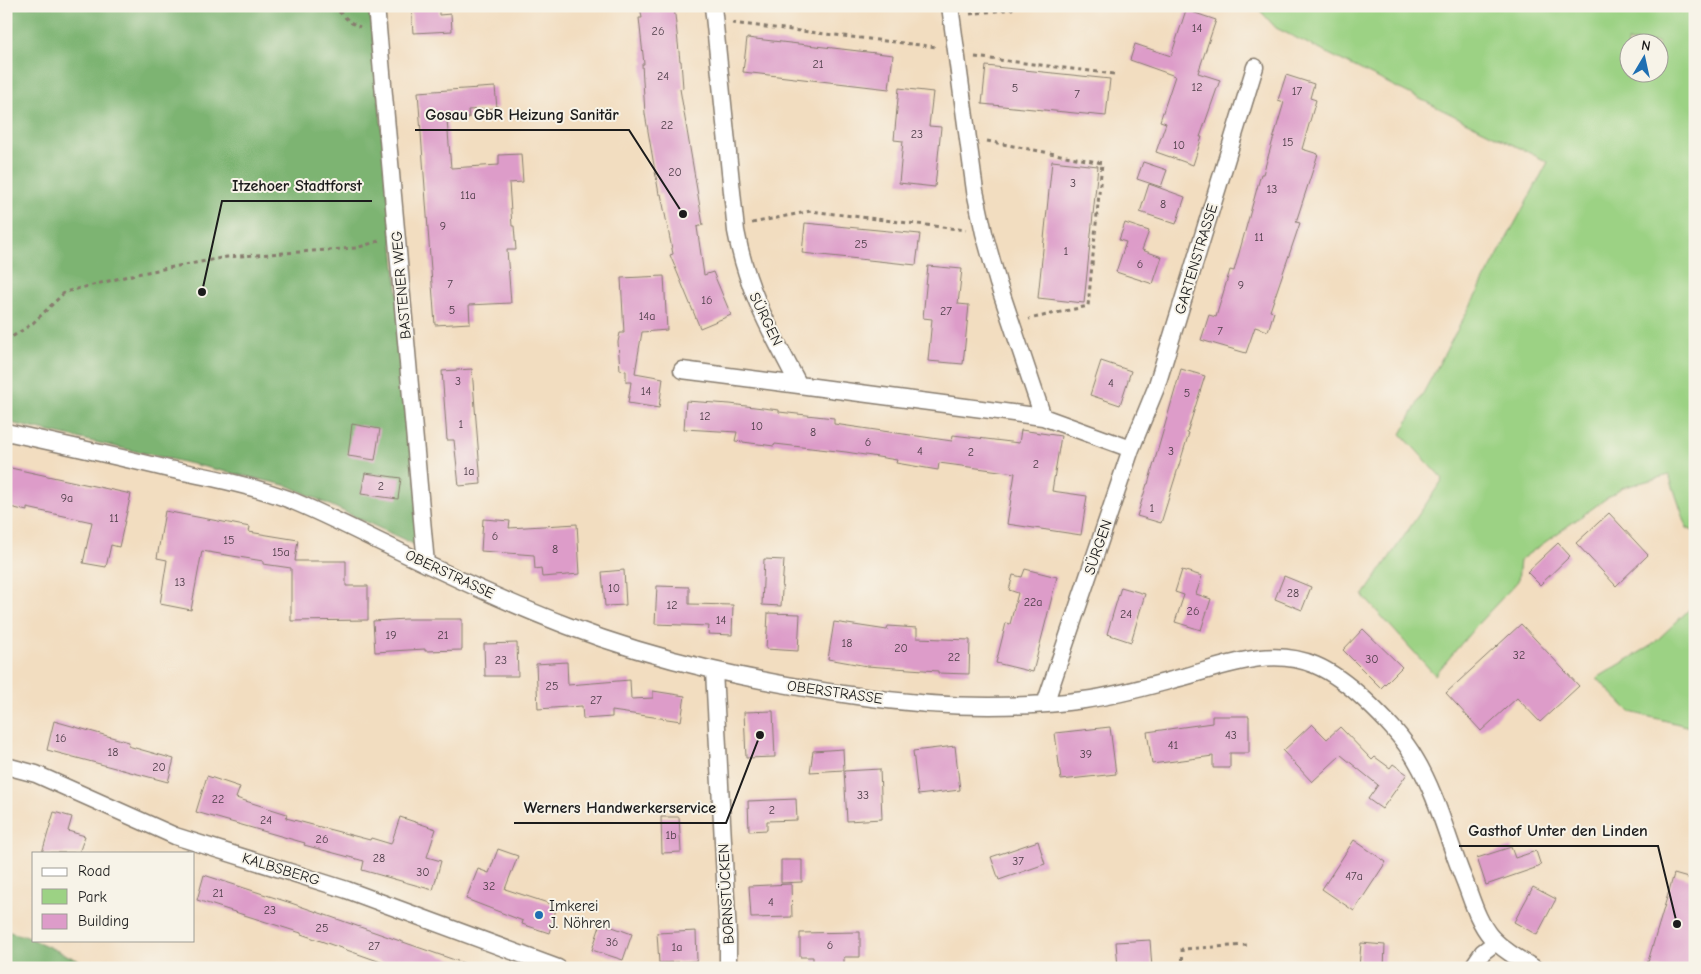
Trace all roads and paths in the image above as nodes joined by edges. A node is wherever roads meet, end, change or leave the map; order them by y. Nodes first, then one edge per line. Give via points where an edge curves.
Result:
1 (333, 6) edge
2 (376, 6) edge
3 (1012, 6) edge
4 (951, 11) edge
5 (713, 14) edge
6 (377, 30) junction
7 (957, 52) junction
8 (1255, 67) dead end
9 (1114, 74) dead end
10 (968, 137) junction
11 (735, 226) junction
12 (984, 233) junction
13 (396, 236) junction
14 (1012, 323) junction
15 (6, 341) edge
16 (682, 370) dead end
17 (800, 385) junction
18 (1043, 418) junction
19 (6, 432) edge
20 (1131, 449) junction
21 (426, 564) junction
22 (714, 671) junction
23 (1045, 704) junction
24 (6, 766) edge
25 (1496, 942) junction
26 (1247, 945) dead end
27 (558, 968) edge
28 (728, 968) edge
29 (1183, 968) edge
30 (1472, 968) edge
31 (1534, 968) edge

1 - 6 path via 350,22 365,30
2 - 6 street, BASTENER WEG
3 - 4 path via 1012,9
4 - 7 street
5 - 7 path
5 - 11 street, SÜRGEN
6 - 13 street, BASTENER WEG
7 - 9 path
7 - 10 street
8 - 20 street, GARTENSTRASSE via 1164,364
10 - 12 street
10 - 14 path via 1102,163 1088,306
11 - 12 path via 810,211
11 - 17 street, SÜRGEN via 751,288
12 - 14 street
13 - 15 path via 356,248 226,257 136,274 66,292 33,323
13 - 21 street, BASTENER WEG
14 - 18 street
16 - 17 street
17 - 18 street
18 - 20 street
19 - 21 street, OBERSTRASSE via 204,476 283,498
20 - 23 street, SÜRGEN
21 - 22 street, OBERSTRASSE via 568,626 652,655
22 - 23 street, OBERSTRASSE via 896,701 985,706
22 - 28 street, BORNSTÜCKEN
23 - 25 street, OBERSTRASSE via 1116,695 1265,656 1284,656 1317,666 1350,687 1376,711 1414,756 1430,787 1482,922
24 - 27 street, KALBSBERG via 36,774 175,836 347,890
25 - 30 street via 1483,952
25 - 31 street, OBERSTRASSE
26 - 29 path via 1182,949

